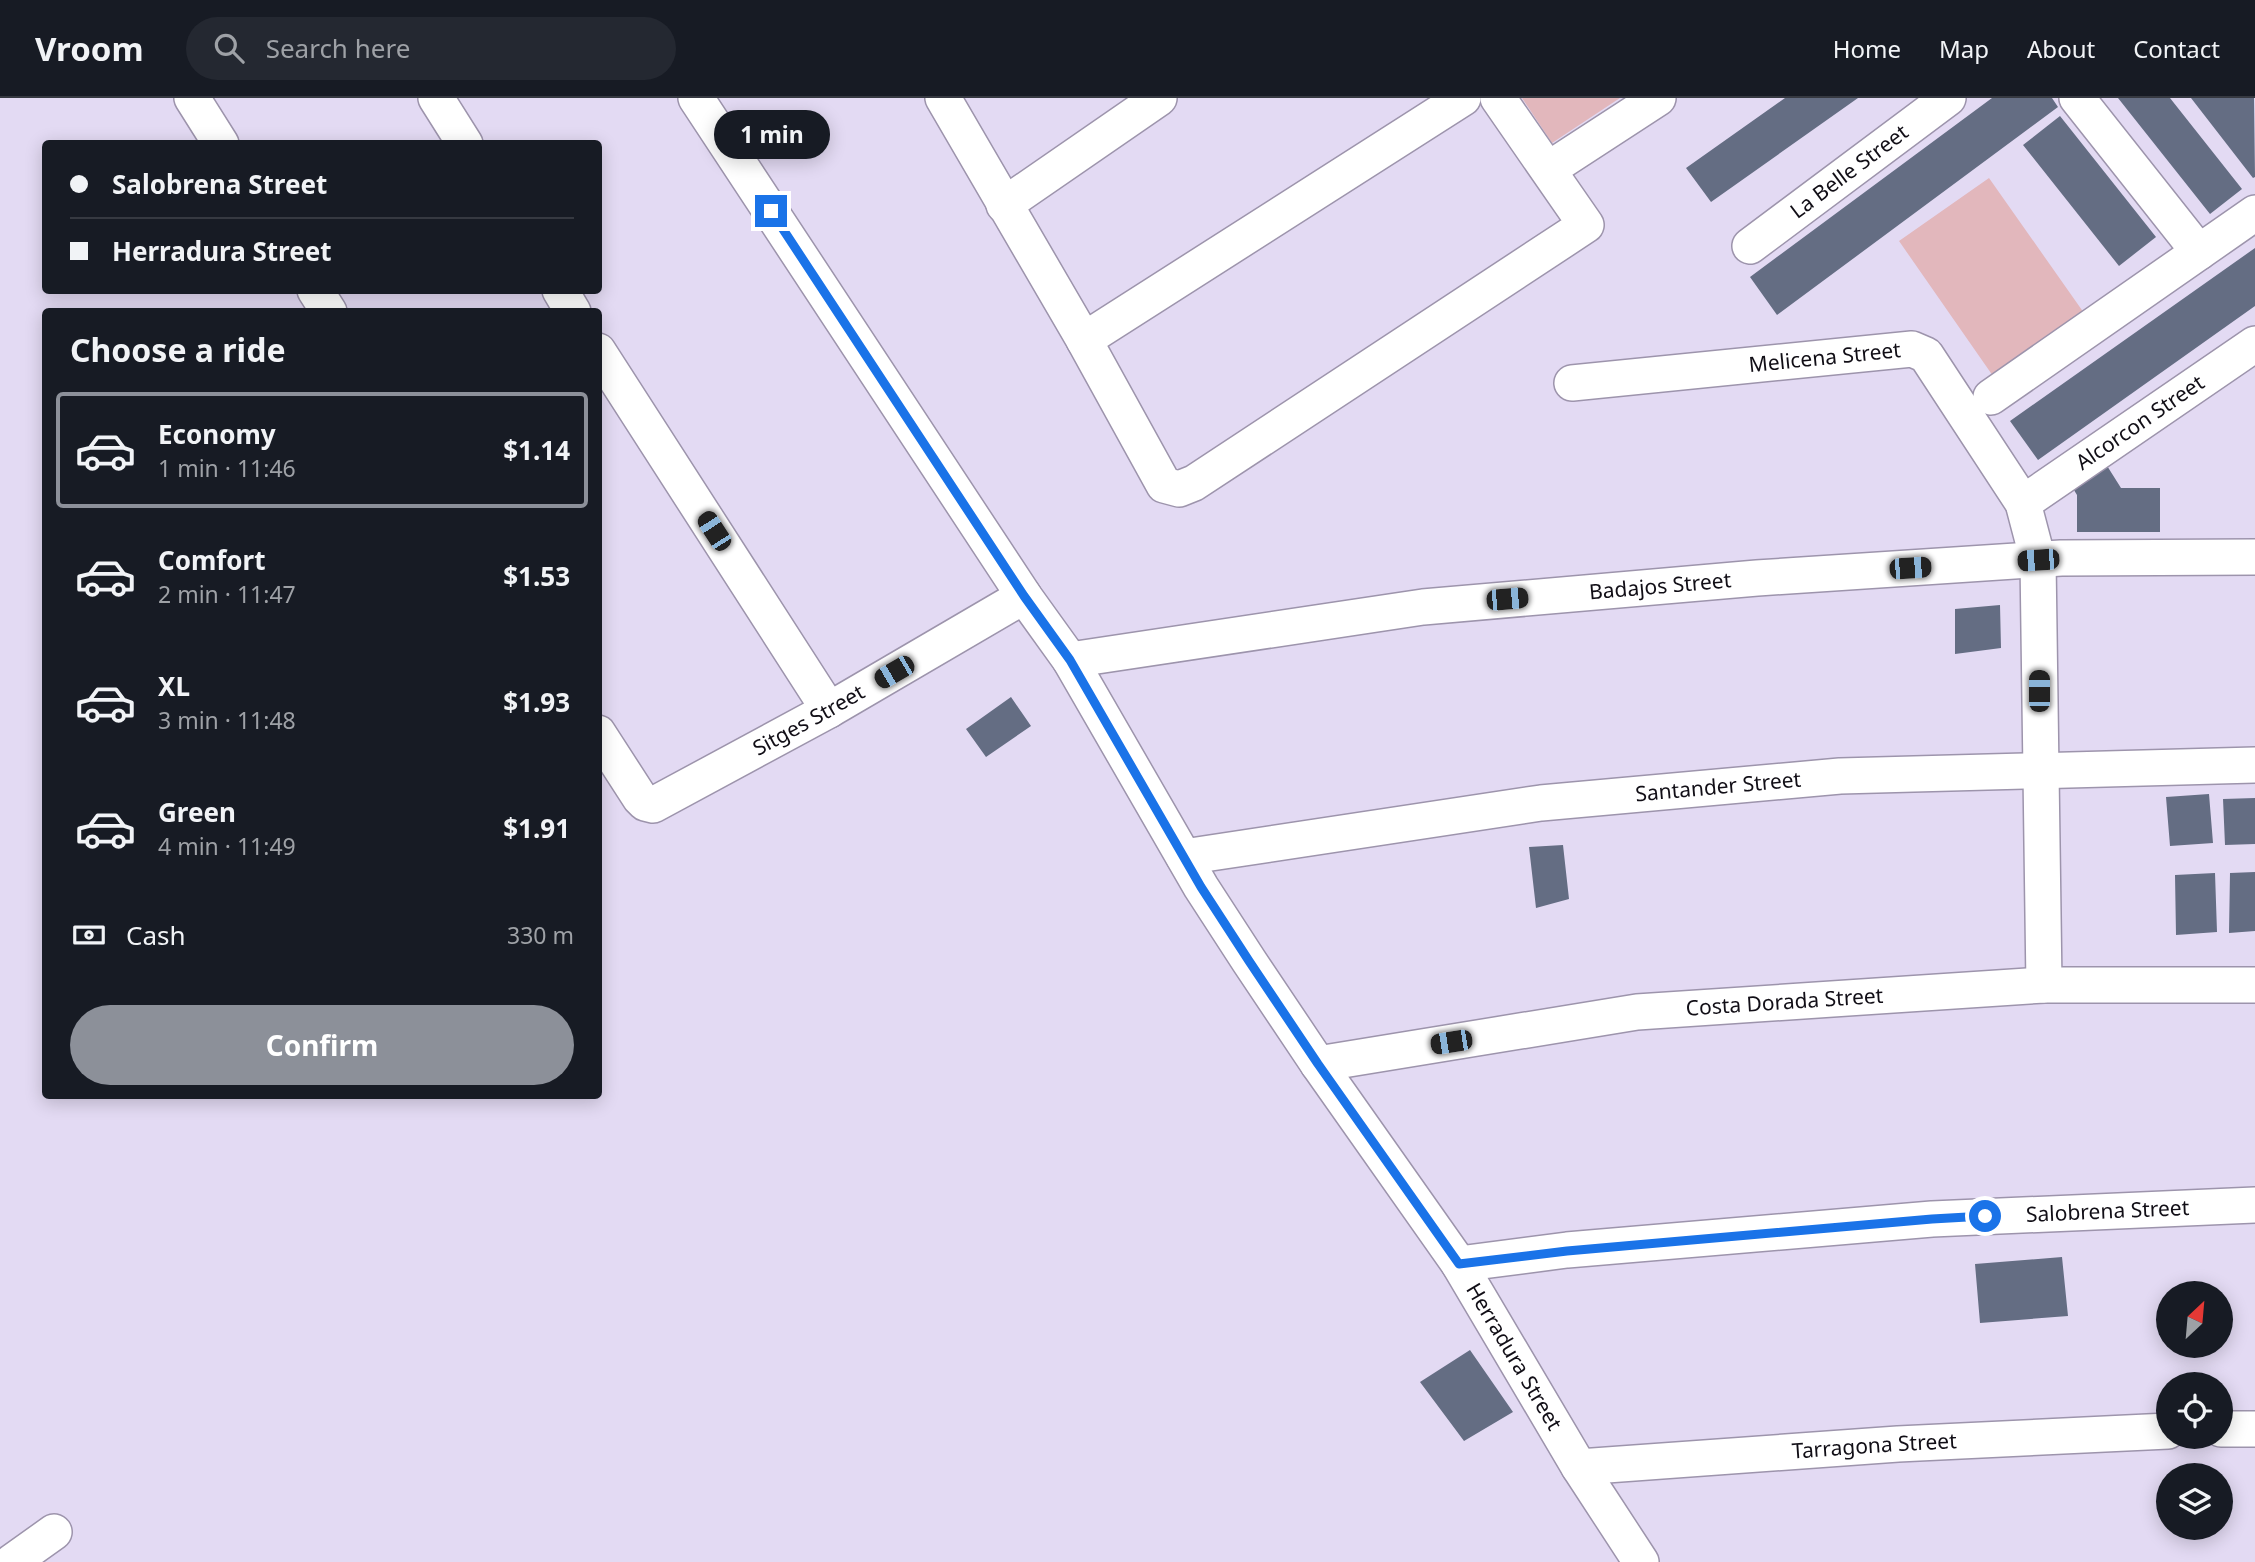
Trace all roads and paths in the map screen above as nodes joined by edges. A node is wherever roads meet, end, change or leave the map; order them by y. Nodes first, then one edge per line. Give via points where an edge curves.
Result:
1 (192, 98) edge
2 (436, 98) edge
3 (696, 98) edge
4 (943, 98) edge
5 (1159, 98) edge
6 (1463, 98) edge
7 (1498, 98) edge
8 (1658, 98) edge
9 (1948, 98) edge
10 (2077, 98) edge
11 (218, 140) edge
12 (463, 140) edge
13 (1549, 169) junction
14 (1004, 205) junction
15 (2255, 213) edge
16 (1750, 246) dead end
17 (2199, 252) junction
18 (1084, 340) junction
19 (2255, 344) edge
20 (602, 357) edge
21 (1572, 383) dead end
22 (1991, 397) dead end
23 (2024, 503) junction
24 (2255, 557) edge
25 (2038, 560) junction
26 (1024, 596) junction
27 (1070, 660) junction
28 (829, 710) junction
29 (602, 739) edge
30 (2255, 765) edge
31 (2040, 770) junction
32 (1184, 857) junction
33 (2043, 985) junction
34 (2255, 985) edge
35 (1318, 1064) junction
36 (2255, 1205) edge
37 (1459, 1264) junction
38 (2233, 1429) edge
39 (2255, 1429) edge
40 (2156, 1432) edge
41 (1579, 1467) junction
42 (54, 1532) dead end
43 (12, 1562) edge
44 (1641, 1562) edge

1 - 11 street
2 - 12 street
3 - 26 street, Herradura Street
4 - 14 street
5 - 14 street
6 - 18 street
7 - 13 street
8 - 13 street
9 - 16 street, La Belle Street
10 - 17 street
13 - 18 street via 1586,225 1179,489 1164,485
14 - 18 street
15 - 17 street
17 - 22 street
19 - 23 street, Alcorcon Street
20 - 28 street
21 - 23 street, Melicena Street via 1912,349 1926,355
23 - 25 street, Melicena Street
24 - 25 street, Badajos Street
25 - 27 street, Badajos Street via 1423,607
25 - 31 street, Melicena Street
26 - 27 street, Herradura Street
26 - 28 street, Sitges Street
27 - 32 street, Herradura Street
28 - 29 street, Sitges Street via 653,805 645,803
30 - 31 street, Santander Street
31 - 32 street, Santander Street via 1840,776 1541,803
31 - 33 street, Melicena Street
32 - 35 street, Herradura Street
33 - 34 street, Costa Dorada Street
33 - 35 street, Costa Dorada Street via 1637,1012
35 - 37 street, Herradura Street
36 - 37 street, Salobrena Street via 1932,1219
37 - 41 street, Herradura Street
38 - 39 street
40 - 41 street, Tarragona Street
41 - 44 street, Herradura Street
42 - 43 street

